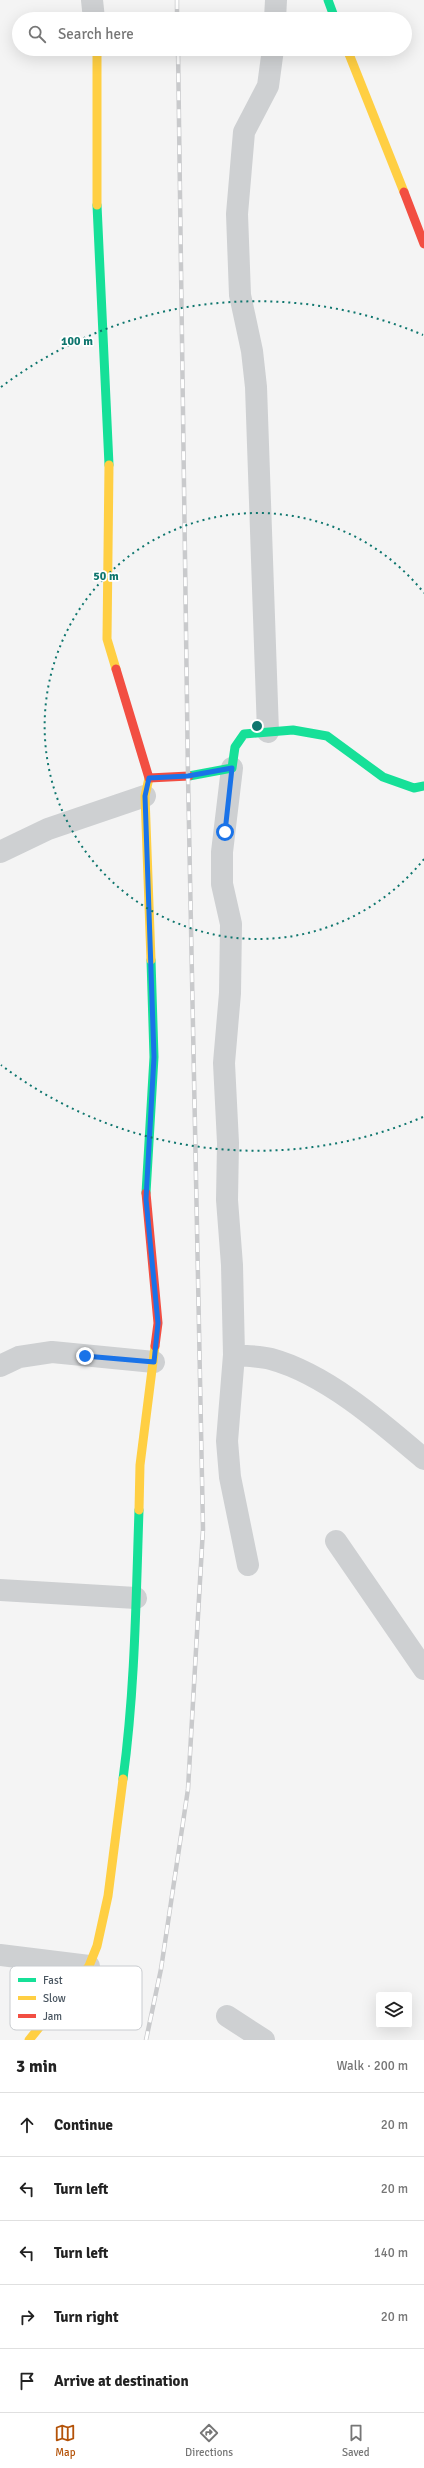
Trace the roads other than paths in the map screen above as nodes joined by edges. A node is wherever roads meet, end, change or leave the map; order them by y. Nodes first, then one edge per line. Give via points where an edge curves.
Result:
1 (92, 0) edge
2 (276, 0) edge
3 (328, 0) edge
4 (93, 12) edge
5 (275, 12) edge
6 (333, 12) edge
7 (97, 56) edge
8 (272, 56) edge
9 (350, 56) edge
10 (424, 244) edge
11 (268, 732) junction
12 (232, 768) junction
13 (424, 786) edge
14 (147, 787) junction
15 (0, 852) edge
16 (234, 1355) junction
17 (154, 1362) junction
18 (0, 1366) edge
19 (423, 1457) edge
20 (336, 1541) dead end
21 (248, 1565) dead end
22 (0, 1590) edge
23 (136, 1598) junction
24 (424, 1669) edge
25 (0, 1955) edge
26 (89, 1966) joint
27 (227, 2016) dead end
28 (37, 2030) edge
29 (29, 2040) edge
30 (264, 2040) edge

1 - 4 street
2 - 5 street
3 - 6 street
7 - 14 street via 97,242 110,456 108,639
8 - 11 street via 268,86 244,132 237,214 240,295 252,351 256,387
9 - 10 street
11 - 12 street via 244,734 235,747
11 - 13 street via 293,730 327,736 383,777 414,788
12 - 14 street
12 - 16 street via 222,852 222,884 231,924 230,993 224,1063
14 - 15 street
14 - 17 street via 154,1057 146,1199 158,1323
16 - 19 street via 270,1359 295,1367 335,1390
16 - 21 street via 228,1457
17 - 18 street via 52,1352 19,1357
17 - 23 street via 140,1465
20 - 24 street
22 - 23 street
23 - 26 street via 128,1742 103,1922
25 - 26 street via 48,1963
27 - 30 street
28 - 29 street

